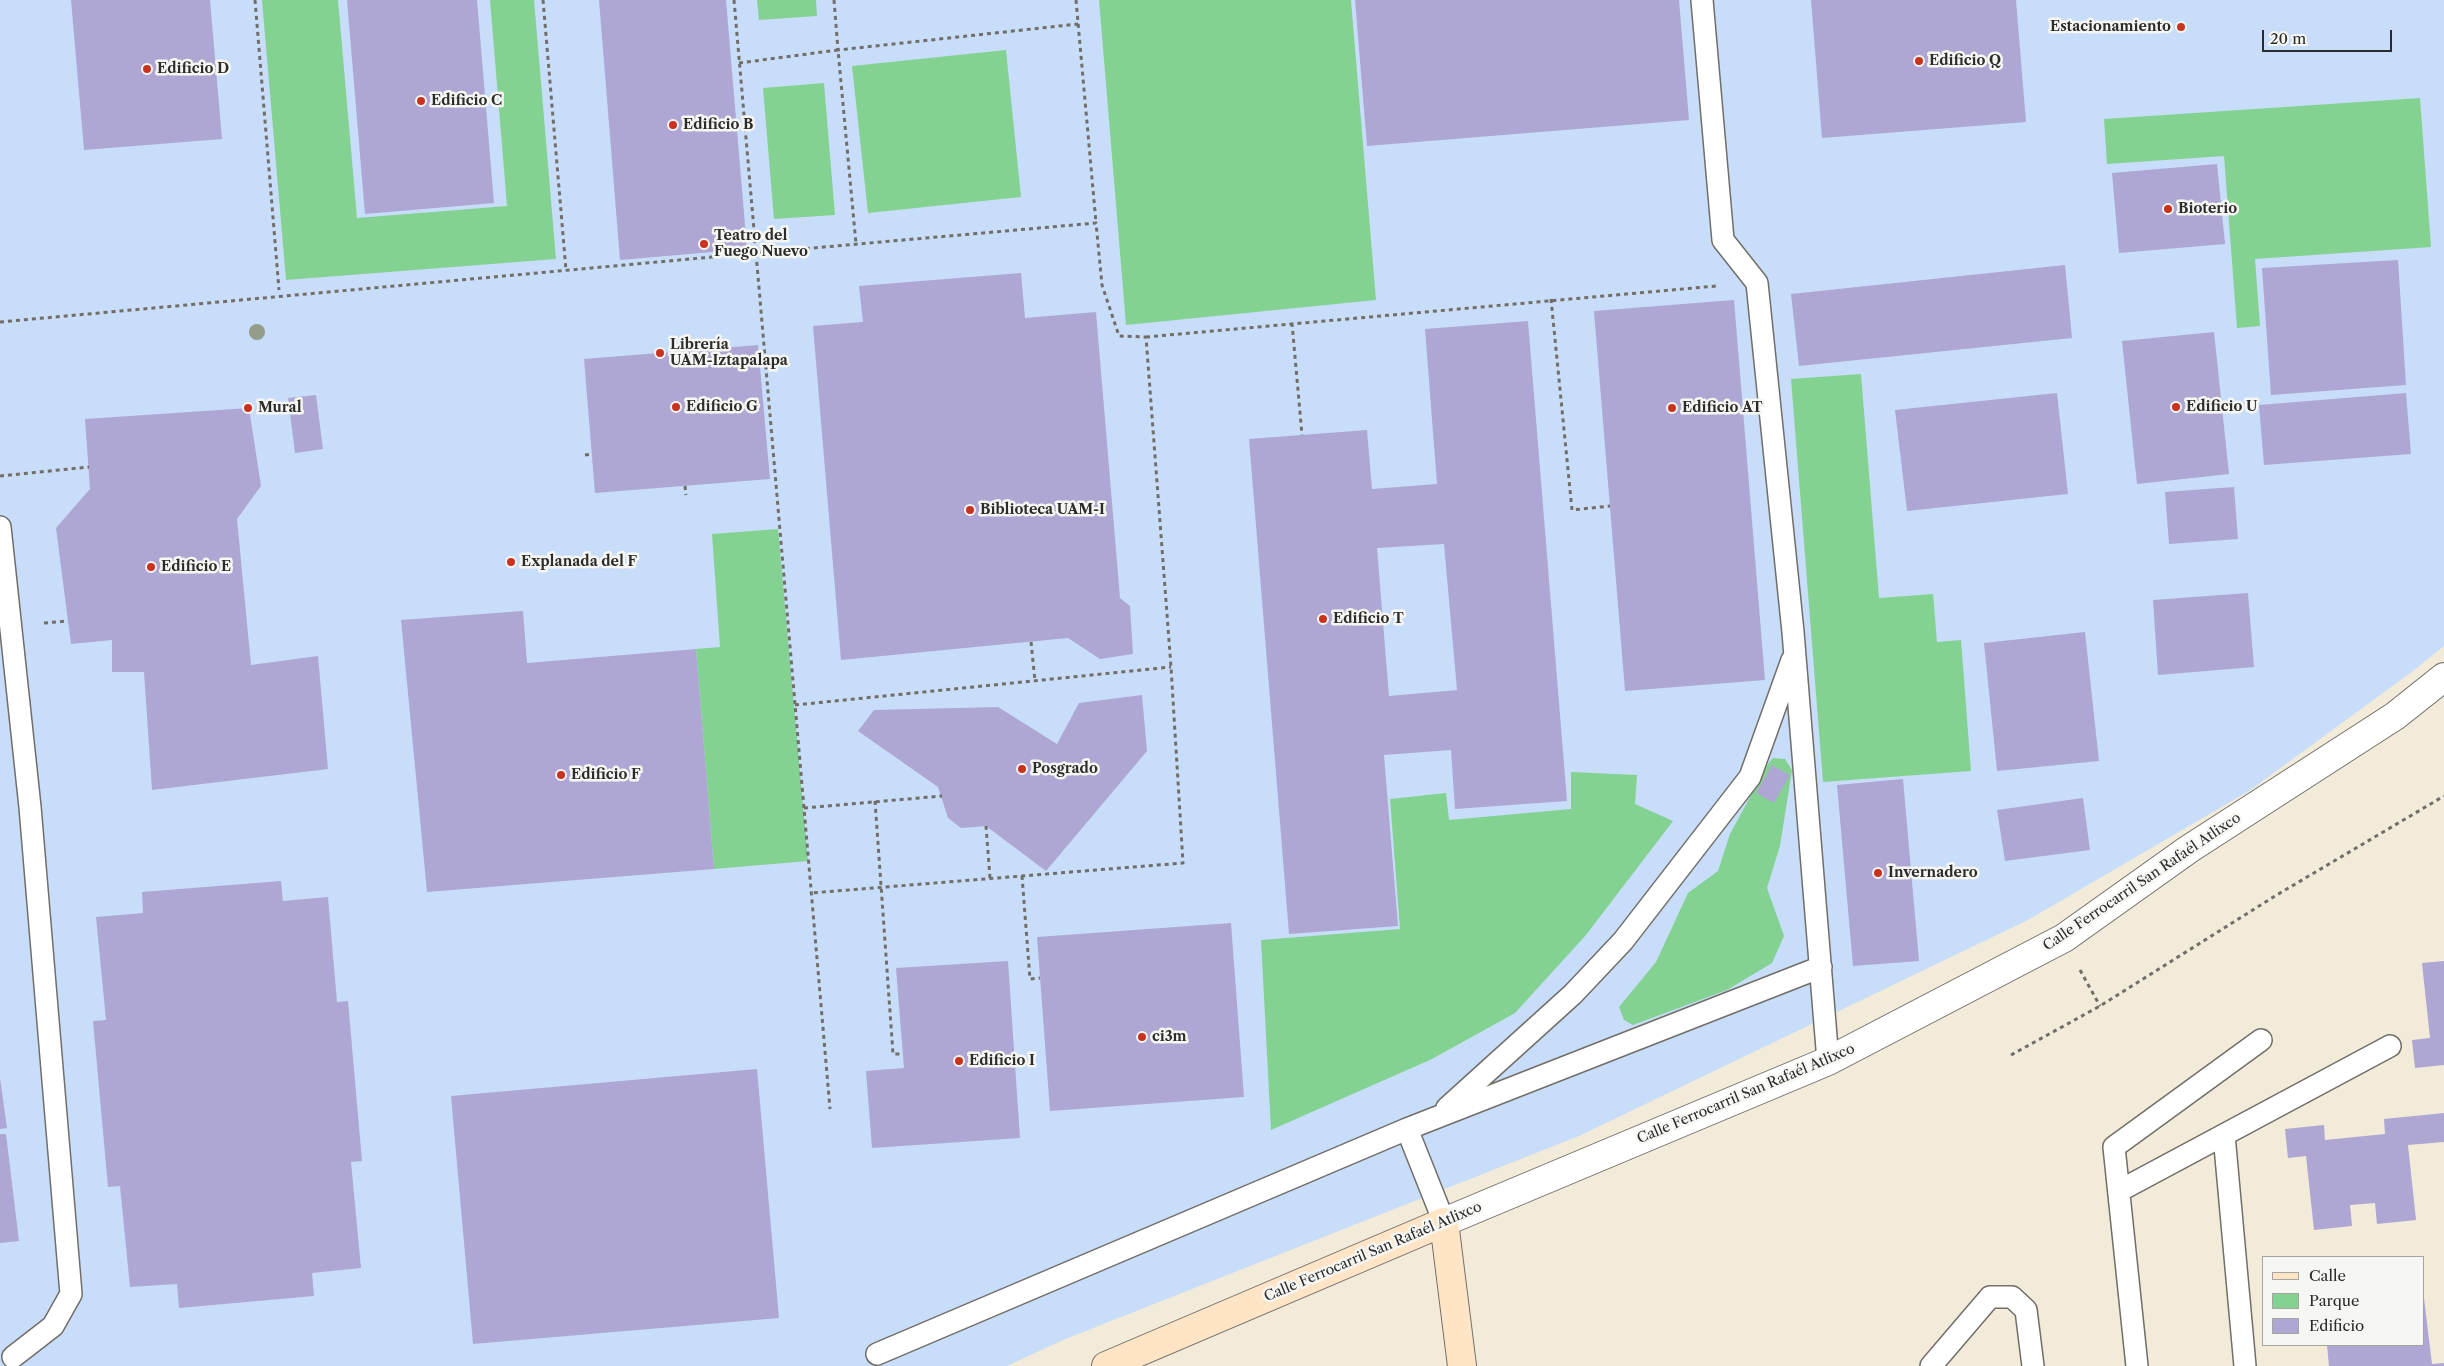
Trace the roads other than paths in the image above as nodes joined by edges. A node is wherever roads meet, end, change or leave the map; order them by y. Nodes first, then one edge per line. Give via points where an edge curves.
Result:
1 (1702, 0) edge
2 (0, 526) edge
3 (1794, 652) junction
4 (2444, 676) edge
5 (1821, 967) junction
6 (2261, 1040) dead end
7 (2390, 1046) dead end
8 (1828, 1061) junction
9 (1437, 1117) junction
10 (1408, 1129) junction
11 (2224, 1135) junction
12 (2119, 1191) junction
13 (1444, 1222) junction
14 (877, 1354) dead end
15 (11, 1361) edge
16 (1106, 1366) edge
17 (1462, 1366) edge
18 (1931, 1366) edge
19 (2033, 1366) edge
20 (2137, 1366) edge
21 (2244, 1366) edge

1 - 3 lane via 1723,240 1757,283
2 - 15 lane via 30,807 71,1294 52,1326
3 - 5 lane
3 - 9 lane via 1750,777 1623,941 1573,994
4 - 8 street, Calle Ferrocarril San Rafaél Atlixco via 2395,716 2189,849 2064,938
5 - 8 lane
5 - 9 lane
6 - 12 lane via 2114,1147
7 - 11 lane
8 - 13 street, Calle Ferrocarril San Rafaél Atlixco
9 - 10 lane
10 - 13 lane
10 - 14 lane
11 - 12 lane
11 - 21 lane
12 - 20 lane
13 - 16 main road, Calle Ferrocarril San Rafaél Atlixco
13 - 17 main road
18 - 19 lane via 1990,1296 2012,1297 2026,1310

